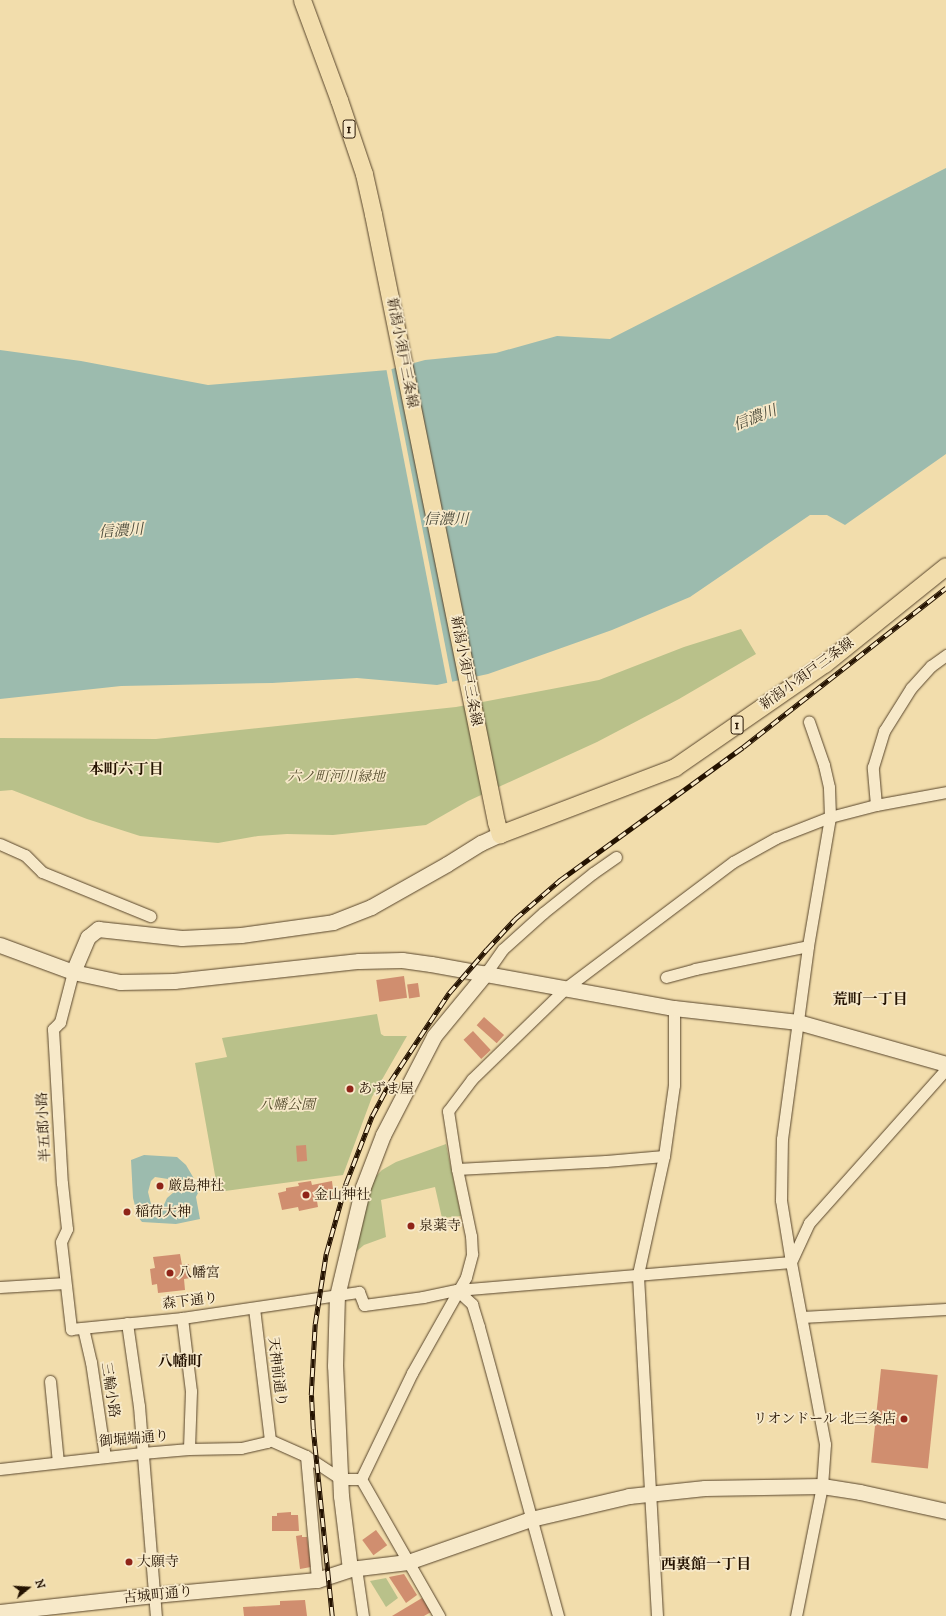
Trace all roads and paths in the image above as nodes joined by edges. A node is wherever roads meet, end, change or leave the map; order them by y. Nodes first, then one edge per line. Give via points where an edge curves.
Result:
1 (302, 0) edge
2 (946, 566) edge
3 (946, 655) edge
4 (809, 722) dead end
5 (946, 792) edge
6 (876, 805) junction
7 (830, 817) junction
8 (498, 828) junction
9 (0, 844) edge
10 (616, 857) dead end
11 (150, 916) dead end
12 (0, 945) edge
13 (808, 946) junction
14 (73, 972) junction
15 (486, 974) junction
16 (666, 977) dead end
17 (567, 988) junction
18 (674, 1008) junction
19 (798, 1022) junction
20 (946, 1064) edge
21 (946, 1069) edge
22 (664, 1156) junction
23 (457, 1169) junction
24 (791, 1262) junction
25 (638, 1274) junction
26 (65, 1282) junction
27 (0, 1288) edge
28 (457, 1290) junction
29 (337, 1296) junction
30 (254, 1308) junction
31 (946, 1309) edge
32 (802, 1317) junction
33 (182, 1318) junction
34 (128, 1323) junction
35 (83, 1328) junction
36 (50, 1381) dead end
37 (270, 1440) junction
38 (189, 1449) junction
39 (142, 1453) junction
40 (306, 1456) junction
41 (105, 1457) junction
42 (58, 1462) junction
43 (0, 1469) edge
44 (341, 1479) junction
45 (361, 1479) junction
46 (822, 1486) junction
47 (650, 1495) junction
48 (946, 1511) edge
49 (531, 1519) junction
50 (408, 1562) junction
51 (353, 1568) junction
52 (317, 1580) junction
53 (154, 1595) junction
54 (0, 1612) edge
55 (156, 1616) edge
56 (363, 1616) edge
57 (439, 1616) edge
58 (558, 1616) edge
59 (658, 1616) edge
60 (796, 1616) edge

1 - 8 main road, 新潟小須戸三条線 / 1 via 327,63 364,174
2 - 8 main road, 新潟小須戸三条線 / 1 via 824,664 675,767
3 - 6 street via 931,666 911,688 884,731 873,767
4 - 7 street via 829,787
5 - 6 street
6 - 7 street
7 - 13 street
7 - 17 street via 776,838 732,862
8 - 14 street via 481,843 447,864 371,907 333,922 241,935 182,938 98,929 88,937
9 - 11 street via 25,855 42,872
10 - 15 street via 543,912 503,949
12 - 14 street
13 - 16 street
13 - 19 street
14 - 15 street via 120,982 141,983 382,960 431,964
14 - 26 street, 半五郎小路 via 60,1022 53,1030 67,1229 61,1242
15 - 17 street
15 - 29 street via 434,1036 383,1135 364,1187
17 - 18 street
17 - 23 street via 472,1079 448,1111
18 - 19 street
18 - 22 street via 674,1085
19 - 20 street
19 - 24 street via 782,1139 782,1200
21 - 24 street via 809,1224
22 - 23 street
22 - 25 street
23 - 28 street via 471,1236 472,1254 466,1277
24 - 25 street
24 - 32 street
25 - 28 street
25 - 47 street
26 - 27 street
26 - 35 street via 71,1329
28 - 29 street, 森下通り via 364,1305 359,1292
28 - 45 street via 412,1373
28 - 49 street via 472,1304
29 - 30 street, 森下通り
29 - 44 street via 335,1366
30 - 33 street, 森下通り
30 - 37 street, 天神前通り
31 - 32 street
32 - 46 street via 825,1444
33 - 34 street, 森下通り
33 - 38 street via 191,1391
34 - 35 street, 森下通り
34 - 39 street via 139,1406
35 - 41 street, 三輪小路 via 91,1362
36 - 42 street
37 - 38 street, 御堀端通り via 241,1448
37 - 40 street
38 - 39 street, 御堀端通り
39 - 41 street, 御堀端通り
39 - 53 street
40 - 44 street
40 - 52 street
41 - 42 street, 御堀端通り
42 - 43 street, 御堀端通り
44 - 45 street
44 - 51 street
45 - 50 street
46 - 47 street, 古城町通り via 705,1488
46 - 48 street, 古城町通り
46 - 60 street
47 - 49 street, 古城町通り via 629,1496
47 - 59 street
49 - 50 street, 古城町通り
49 - 58 street
50 - 51 street, 古城町通り
50 - 57 street
51 - 52 street, 古城町通り
51 - 56 street
52 - 53 street, 古城町通り
53 - 54 street, 古城町通り
53 - 55 street

